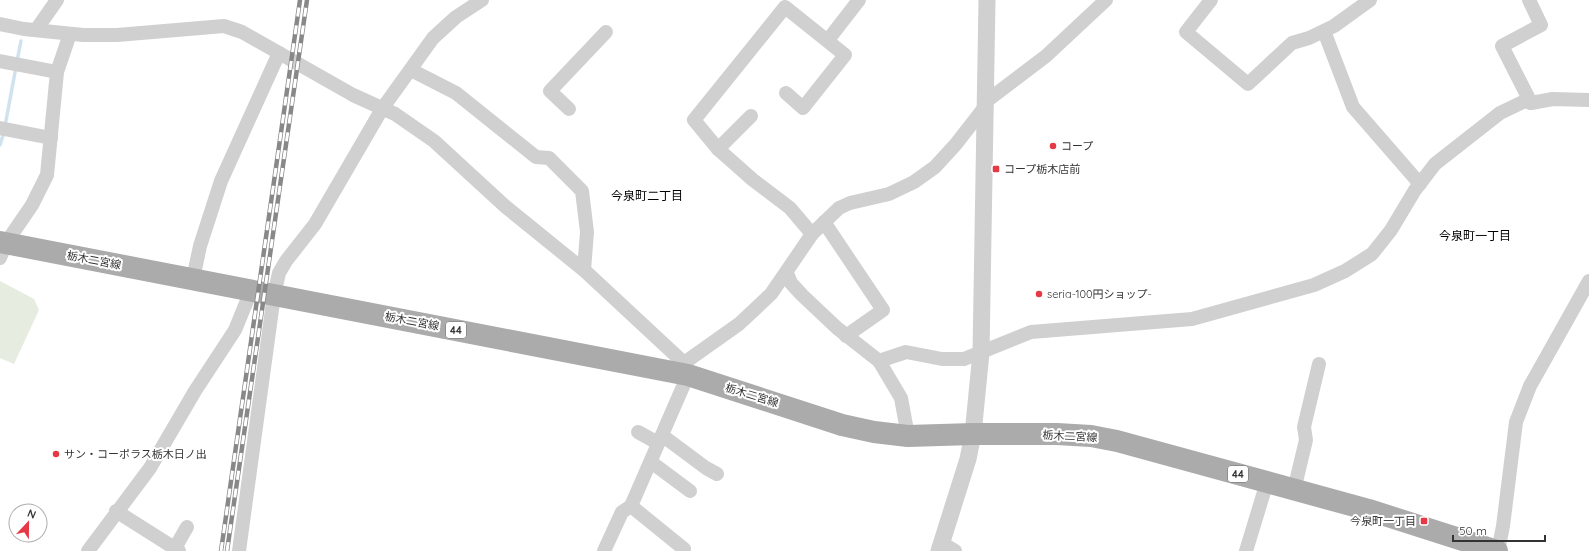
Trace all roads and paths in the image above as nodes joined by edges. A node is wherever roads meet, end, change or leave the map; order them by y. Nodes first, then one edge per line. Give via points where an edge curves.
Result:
1 (57, 0) edge
2 (482, 0) edge
3 (859, 0) edge
4 (987, 0) edge
5 (1106, 0) edge
6 (1211, 0) edge
7 (1370, 0) edge
8 (1529, 0) edge
9 (0, 24) edge
10 (36, 30) junction
11 (1324, 31) junction
12 (606, 32) dead end
13 (70, 34) junction
14 (828, 40) junction
15 (279, 53) junction
16 (0, 61) edge
17 (411, 70) junction
18 (57, 72) junction
19 (786, 93) dead end
20 (1589, 100) edge
21 (1531, 103) junction
22 (984, 106) junction
23 (382, 108) junction
24 (569, 109) dead end
25 (751, 116) dead end
26 (0, 128) edge
27 (51, 138) junction
28 (718, 149) junction
29 (1420, 184) junction
30 (824, 222) junction
31 (812, 234) junction
32 (2, 248) edge
33 (584, 270) junction
34 (787, 273) junction
35 (193, 280) junction
36 (1589, 281) edge
37 (251, 291) junction
38 (274, 295) junction
39 (846, 336) junction
40 (981, 353) junction
41 (879, 361) junction
42 (1319, 364) dead end
43 (686, 369) junction
44 (638, 432) dead end
45 (973, 434) junction
46 (908, 436) junction
47 (660, 439) junction
48 (651, 462) junction
49 (717, 474) dead end
50 (1267, 482) junction
51 (1294, 490) junction
52 (690, 491) dead end
53 (631, 506) junction
54 (116, 511) junction
55 (187, 527) dead end
56 (945, 548) edge
57 (177, 550) edge
58 (88, 551) edge
59 (239, 551) edge
60 (604, 551) edge
61 (682, 551) edge
62 (1246, 551) edge
63 (1497, 551) edge

1 - 10 street
2 - 17 street via 456,17 433,38
3 - 14 street
4 - 22 street
5 - 22 street via 1046,56
6 - 11 street via 1186,32 1248,84 1292,43
7 - 11 street
8 - 21 street via 1541,25 1502,46
9 - 10 street
10 - 13 street
11 - 29 street via 1354,107
12 - 24 street via 550,90
13 - 15 street via 117,35 224,26 242,32
13 - 18 street
14 - 19 street via 844,55 802,108
14 - 28 street via 785,7 694,120
15 - 23 street
15 - 35 street via 221,181 200,246
16 - 18 street
17 - 23 street
17 - 33 street via 456,93 536,157 549,158 582,191 587,232
18 - 27 street
20 - 21 street via 1553,99
21 - 29 street via 1525,101 1500,113 1435,164
22 - 30 street via 956,144 934,167 914,182 889,194 850,202 838,208
22 - 40 street
23 - 33 street via 434,141 506,207
23 - 38 street via 315,224 286,261
25 - 28 street
26 - 27 street
27 - 32 street via 48,175 32,205
28 - 31 street via 790,208
29 - 40 street via 1391,230 1372,254 1345,271 1314,285 1192,319 1031,332
30 - 31 street
30 - 39 street via 883,310
31 - 34 street
32 - 35 main road, 栃木二宮線 / 44
33 - 43 street
34 - 39 street via 791,283 802,295
34 - 43 street via 771,294
35 - 37 main road, 栃木二宮線 / 44
36 - 63 street via 1530,386 1516,422 1503,526
37 - 38 main road, 栃木二宮線 / 44
37 - 54 street via 236,330 195,391 150,468
38 - 43 main road, 栃木二宮線 / 44
38 - 59 street
39 - 41 street
40 - 41 street via 950,360 906,352
40 - 45 street
41 - 46 street via 901,398
42 - 51 street via 1304,427 1306,440
43 - 46 main road, 栃木二宮線 / 44 via 842,425
43 - 47 street
44 - 47 street
45 - 46 main road, 栃木二宮線 / 44
45 - 50 main road, 栃木二宮線 / 44 via 1091,436 1139,446
45 - 56 street
47 - 48 street
47 - 49 street
48 - 52 street
48 - 53 street
50 - 51 main road, 栃木二宮線 / 44
50 - 62 street
51 - 63 main road, 栃木二宮線 / 44 via 1369,510
53 - 60 street via 622,512
53 - 61 street via 684,549
54 - 57 street
54 - 58 street
55 - 57 street

